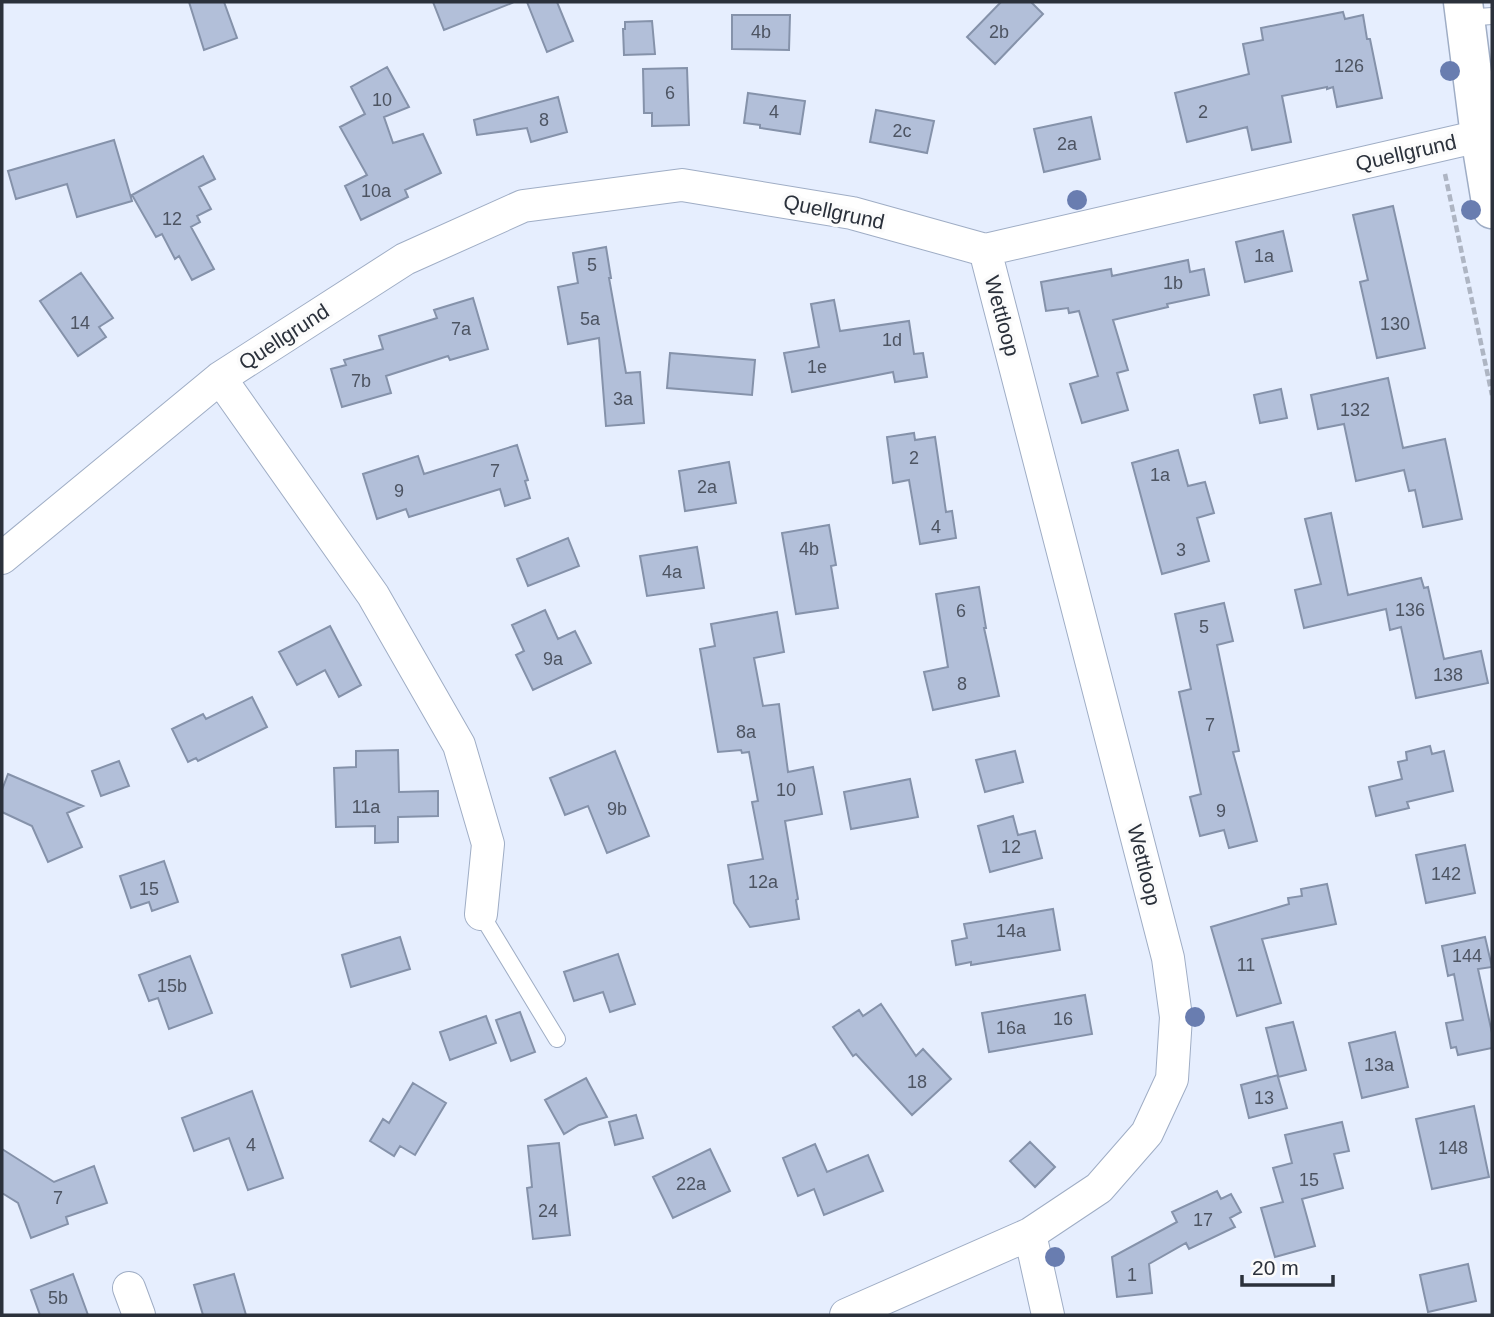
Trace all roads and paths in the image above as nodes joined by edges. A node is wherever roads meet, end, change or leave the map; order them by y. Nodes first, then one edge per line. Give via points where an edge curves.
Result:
1 (1473, 12) edge
2 (1480, 136) junction
3 (1492, 209) edge
4 (985, 250) junction
5 (220, 378) junction
6 (2, 558) edge
7 (481, 914) joint
8 (557, 1039) dead end
9 (1030, 1234) junction
10 (846, 1315) edge
11 (1048, 1315) edge

1 - 2 street
2 - 3 street
2 - 4 street, Quellgrund
4 - 5 street, Quellgrund via 852,213 682,185 523,206 405,259
4 - 9 street, Wettloop via 1168,958 1176,1017 1172,1079 1147,1133 1099,1188
5 - 6 street, Quellgrund
5 - 7 street, Quellgrund via 373,595 459,746 488,844
7 - 8 lane
9 - 10 street, Wettloop
9 - 11 street

